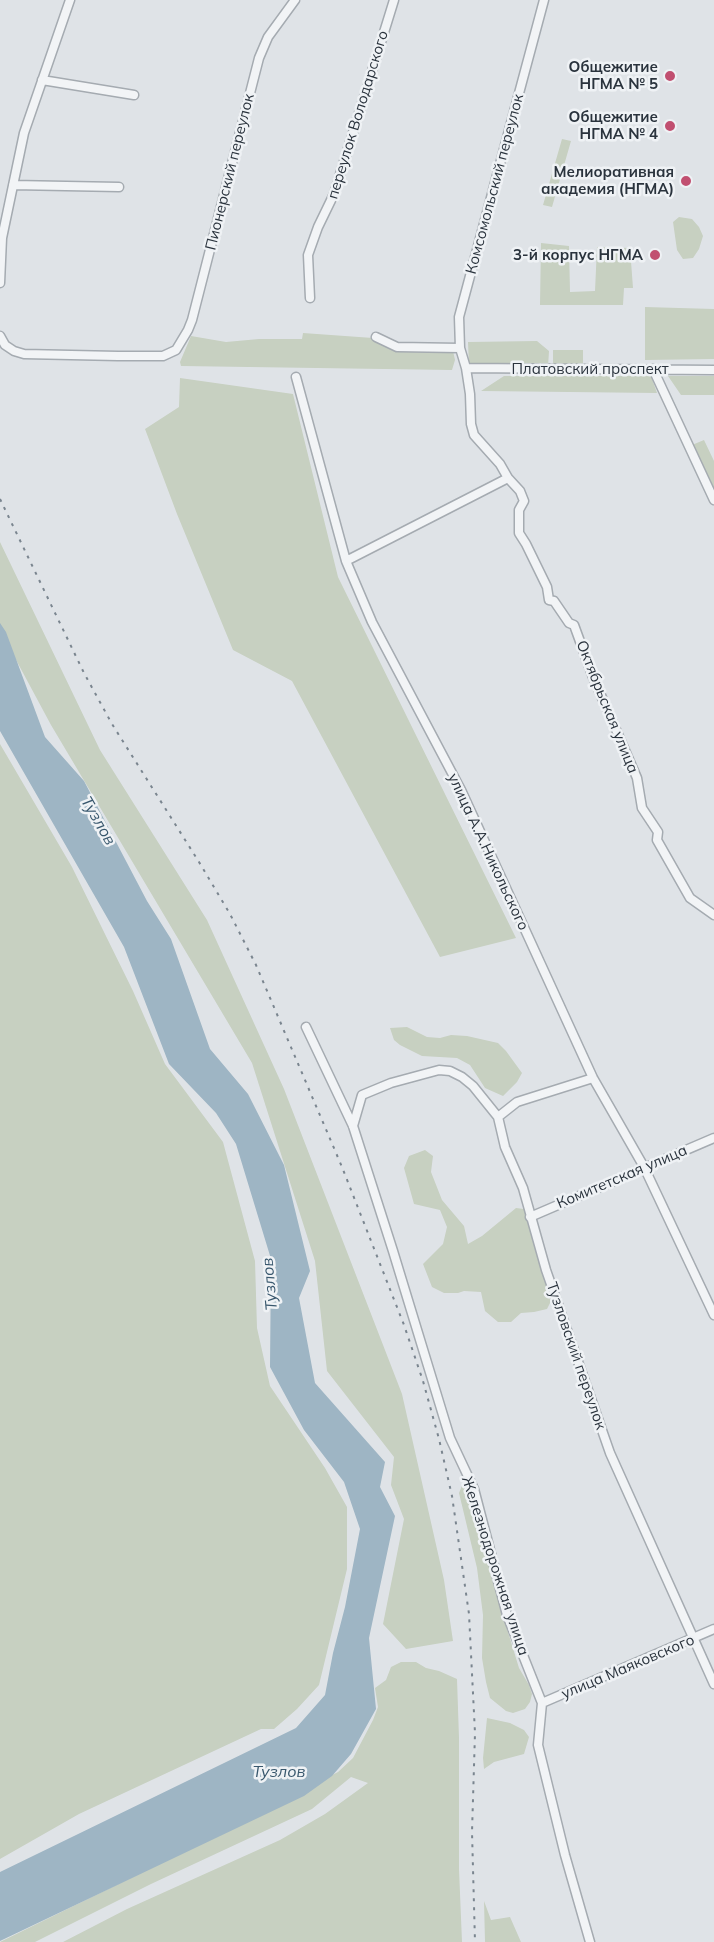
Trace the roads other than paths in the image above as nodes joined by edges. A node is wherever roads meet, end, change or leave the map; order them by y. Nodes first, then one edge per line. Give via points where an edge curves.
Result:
1 (70, 0) edge
2 (295, 0) edge
3 (394, 0) edge
4 (544, 0) edge
5 (42, 80) junction
6 (134, 95) dead end
7 (13, 185) junction
8 (119, 187) dead end
9 (0, 283) edge
10 (310, 298) dead end
11 (0, 336) edge
12 (376, 336) dead end
13 (460, 348) junction
14 (466, 368) junction
15 (652, 369) junction
16 (714, 370) edge
17 (296, 377) dead end
18 (508, 478) junction
19 (714, 500) edge
20 (346, 561) junction
21 (714, 915) edge
22 (306, 1027) dead end
23 (593, 1078) junction
24 (498, 1117) junction
25 (352, 1126) junction
26 (714, 1138) edge
27 (644, 1167) junction
28 (530, 1217) junction
29 (714, 1315) edge
30 (714, 1629) edge
31 (693, 1639) junction
32 (714, 1684) edge
33 (542, 1703) junction
34 (590, 1942) edge

1 - 5 street
2 - 11 street, Пионерский переулок via 268,37 260,58 192,320 176,350 163,356 24,354 5,345
3 - 10 street, переулок Володарского via 334,194 308,255
4 - 13 street, Комсомольский переулок via 459,317
5 - 6 street
5 - 7 street via 24,133
7 - 8 street
7 - 9 street via 2,238
12 - 13 street via 397,347
13 - 14 street, Комсомольский переулок
14 - 15 street, Платовский проспект
14 - 18 street, Октябрьская улица via 474,435
15 - 16 street, Платовский проспект
15 - 19 street
17 - 20 street, улица А.А.Никольского
18 - 20 street
18 - 21 street, Октябрьская улица via 524,501 519,510 519,533 547,587 549,600 574,625 637,778 642,808 658,832 657,840 690,898
20 - 23 street, улица А.А.Никольского via 372,622 461,790
22 - 25 street, Железнодорожная улица
23 - 24 street via 517,1102
23 - 27 street, улица А.А.Никольского
24 - 25 street via 462,1077 438,1070 362,1095
24 - 28 street, Тузловский переулок via 504,1147 523,1188
25 - 33 street, Железнодорожная улица via 450,1438 474,1489 507,1615
26 - 27 street, Комитетская улица
27 - 28 street, Комитетская улица
27 - 29 street, улица А.А.Никольского
28 - 31 street, Тузловский переулок via 610,1453
30 - 31 street, улица Маяковского
31 - 32 street, Тузловский переулок
31 - 33 street, улица Маяковского
33 - 34 street, Железнодорожная улица via 538,1745

